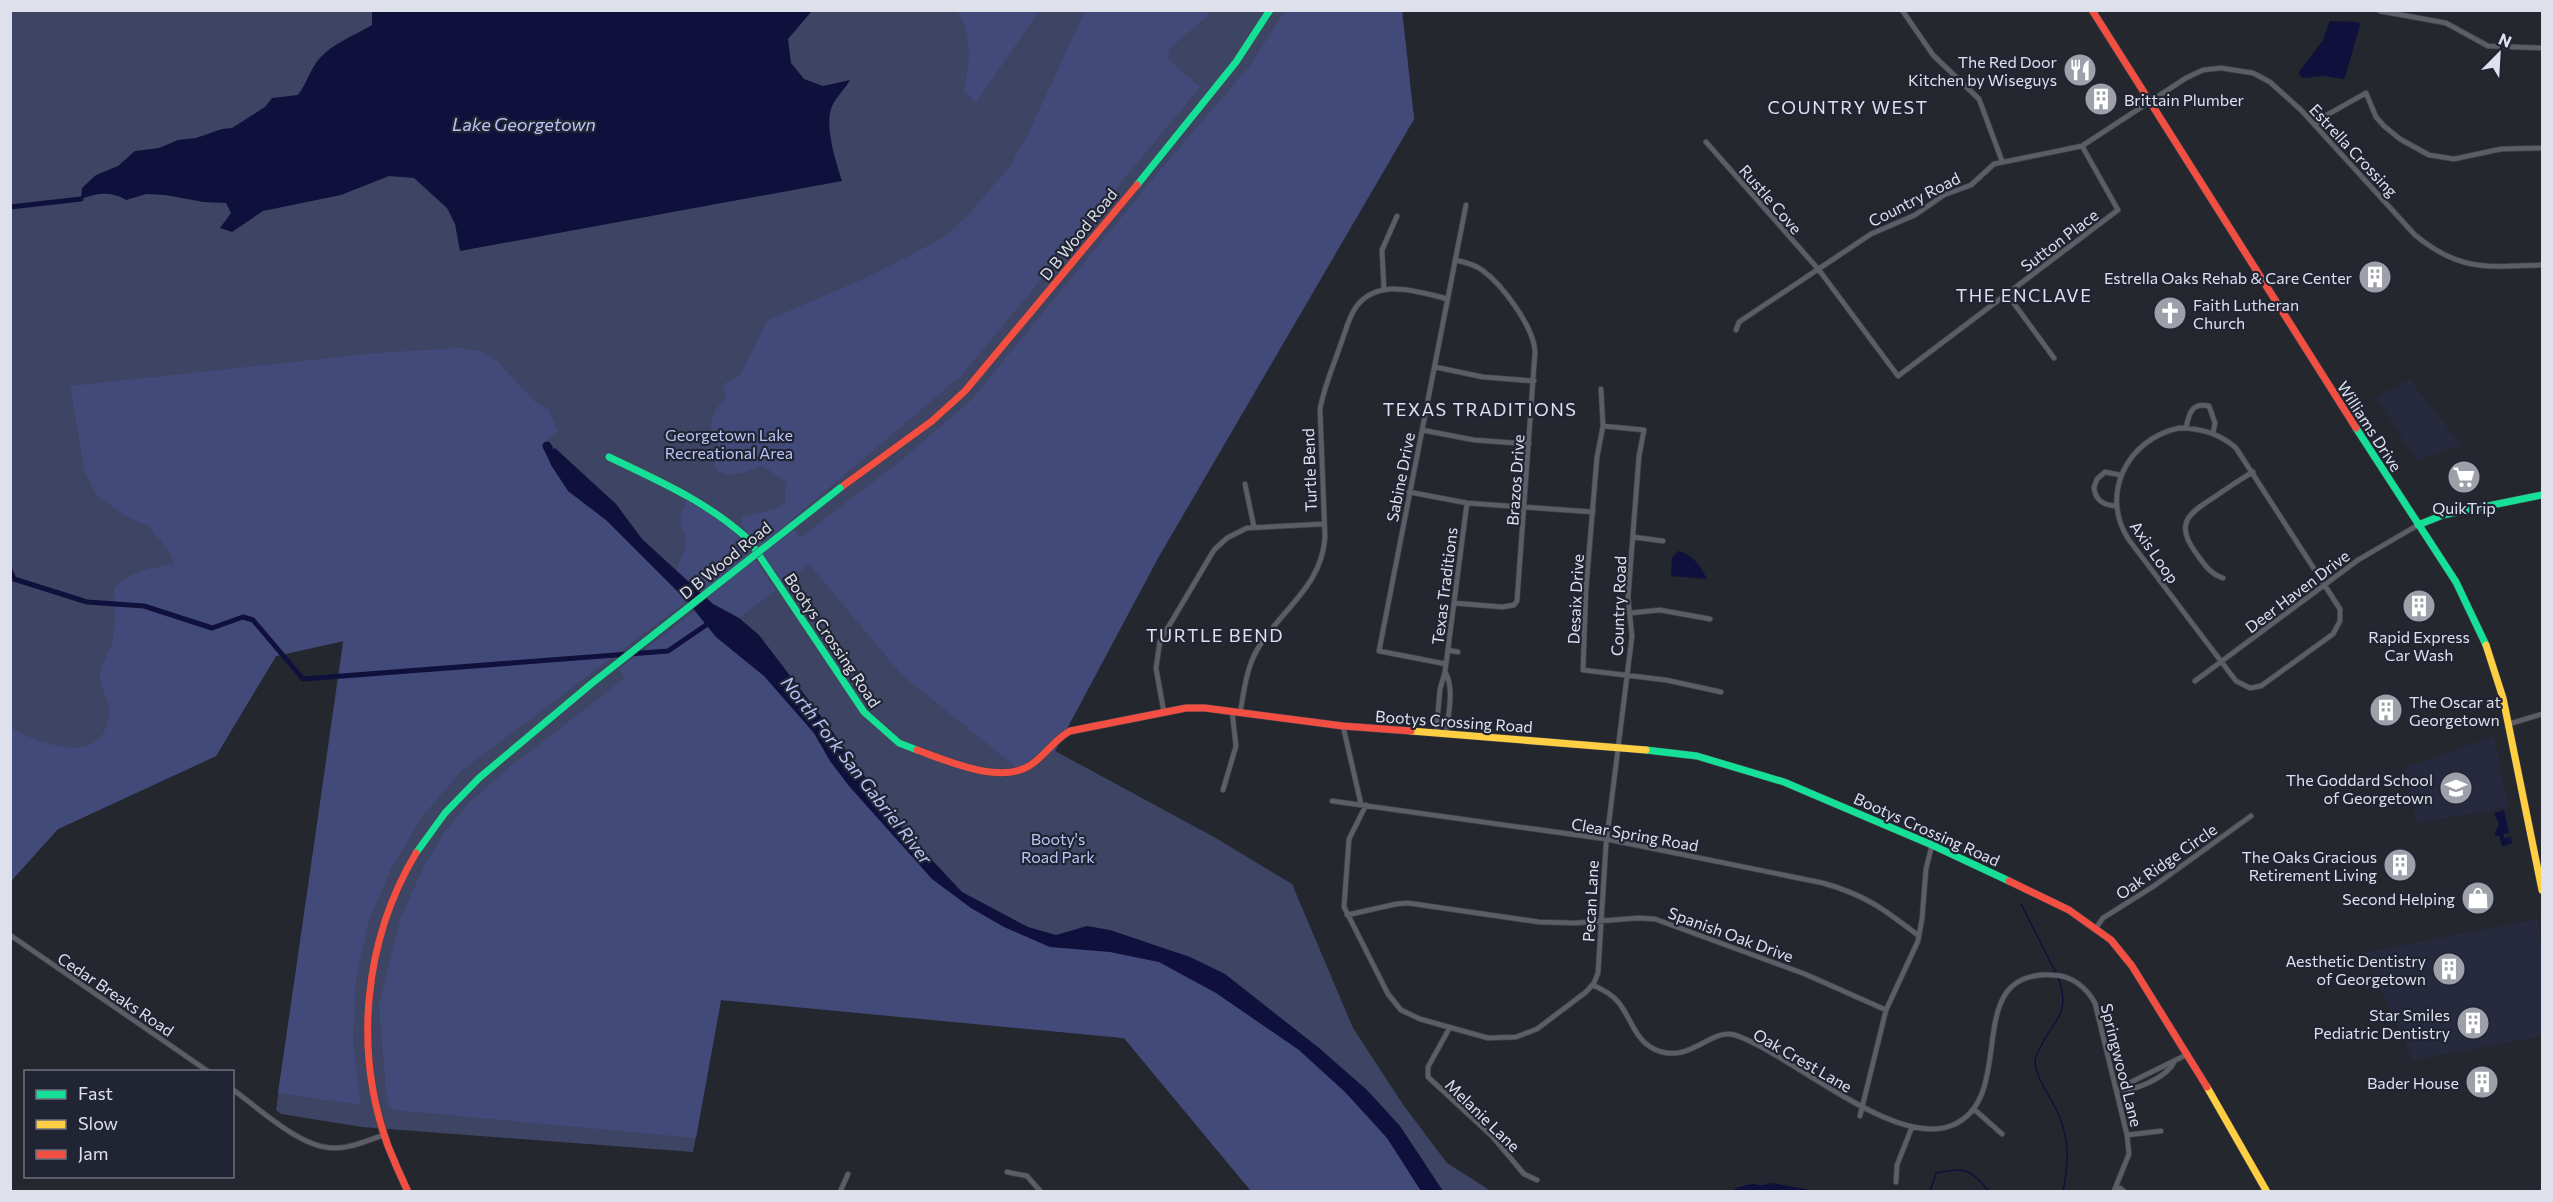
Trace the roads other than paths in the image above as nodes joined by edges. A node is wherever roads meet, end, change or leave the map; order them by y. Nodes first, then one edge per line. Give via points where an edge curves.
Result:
1 (1270, 10) edge
2 (1902, 10) edge
3 (2092, 10) edge
4 (2380, 11) edge
5 (2542, 48) edge
6 (2149, 103) junction
7 (2315, 125) junction
8 (1706, 142) dead end
9 (2082, 146) junction
10 (2542, 148) edge
11 (2002, 161) junction
12 (1466, 205) dead end
13 (1397, 216) dead end
14 (1455, 260) junction
15 (2542, 265) edge
16 (1819, 270) junction
17 (1384, 290) junction
18 (2007, 294) junction
19 (1448, 299) junction
20 (1736, 330) dead end
21 (2054, 358) dead end
22 (1435, 367) junction
23 (1898, 376) joint
24 (1534, 381) junction
25 (1601, 389) dead end
26 (1603, 426) junction
27 (2186, 428) junction
28 (1422, 430) junction
29 (2213, 433) junction
30 (1529, 444) junction
31 (609, 457) dead end
32 (2253, 472) junction
33 (2120, 476) junction
34 (1245, 484) dead end
35 (1409, 492) junction
36 (2542, 495) edge
37 (1467, 503) junction
38 (2116, 506) junction
39 (1525, 508) junction
40 (1593, 512) junction
41 (1323, 524) junction
42 (2418, 525) junction
43 (1254, 527) junction
44 (1633, 537) junction
45 (1663, 541) dead end
46 (2223, 578) dead end
47 (2324, 584) junction
48 (1454, 603) junction
49 (1630, 613) junction
50 (1710, 619) dead end
51 (1448, 650) junction
52 (1458, 652) dead end
53 (2221, 662) junction
54 (1446, 664) junction
55 (1445, 672) junction
56 (1626, 674) junction
57 (2195, 681) dead end
58 (1721, 692) dead end
59 (1232, 711) junction
60 (1164, 712) junction
61 (1240, 713) junction
62 (2542, 714) edge
63 (2510, 724) junction
64 (1343, 726) junction
65 (1436, 734) junction
66 (1446, 735) junction
67 (1619, 747) junction
68 (1223, 790) dead end
69 (1332, 801) dead end
70 (1363, 805) junction
71 (2251, 816) dead end
72 (1606, 839) junction
73 (1932, 845) junction
74 (2542, 890) edge
75 (1347, 915) junction
76 (1601, 921) junction
77 (2096, 928) junction
78 (10, 935) edge
79 (1919, 936) junction
80 (1593, 985) junction
81 (1886, 1010) junction
82 (1450, 1027) junction
83 (2188, 1054) junction
84 (208, 1070) edge
85 (2117, 1089) junction
86 (234, 1090) edge
87 (1863, 1107) junction
88 (1975, 1110) junction
89 (1860, 1116) dead end
90 (1912, 1127) junction
91 (2161, 1131) dead end
92 (2002, 1134) dead end
93 (384, 1135) junction
94 (2127, 1135) junction
95 (1007, 1172) dead end
96 (848, 1174) dead end
97 (1538, 1180) dead end
98 (1896, 1182) dead end
99 (408, 1191) edge
100 (840, 1191) edge
101 (1041, 1191) edge
102 (2114, 1191) edge
103 (2125, 1191) edge
104 (2267, 1191) edge

1 - 93 main road, D B Wood Road, bridge via 1236,62 965,391 932,421 840,488 591,684 507,754 445,813 400,884 373,964 367,1044 371,1086
2 - 11 street via 1933,55 1979,99
3 - 6 main road, Williams Drive
4 - 5 street via 2446,23 2488,46
6 - 7 street, Estrella Crossing via 2203,70 2233,69 2270,82
6 - 9 street, Country Road
6 - 42 main road, Williams Drive
7 - 10 street via 2366,93 2384,126 2429,155 2454,159 2501,148
7 - 15 street, Estrella Crossing via 2433,250 2457,261 2482,266
8 - 16 street, Rustle Cove
9 - 11 street, Country Road
9 - 18 street, Sutton Place via 2118,210
11 - 16 street, Country Road via 1971,184 1871,234
12 - 14 street, Sabine Drive
13 - 17 street via 1382,251
14 - 19 street, Sabine Drive
14 - 24 street, Brazos Drive via 1476,266 1488,275 1528,327 1535,342
16 - 20 street, Country Road via 1739,322
16 - 23 street, Rustle Cove
17 - 19 street
17 - 41 street, Turtle Bend via 1364,299 1355,309 1322,400
18 - 21 street
18 - 23 street, Sutton Place
19 - 22 street, Sabine Drive
22 - 24 street via 1483,377
22 - 28 street, Sabine Drive
24 - 30 street, Brazos Drive
25 - 26 street, Desaix Drive
26 - 40 street, Desaix Drive
26 - 44 street, Country Road via 1644,430
27 - 29 street, Axis Loop
27 - 29 street via 2189,413 2201,404 2209,406 2214,414
27 - 33 street, Axis Loop via 2149,441 2131,456
28 - 30 street via 1474,440
28 - 35 street, Sabine Drive
29 - 32 street, Axis Loop via 2236,448
30 - 39 street, Brazos Drive
31 - 60 main road, Bootys Crossing Road via 711,509 740,530 864,712 888,736 914,750 965,767 1016,773 1039,759 1070,731
32 - 46 street via 2194,510 2187,520 2187,540 2212,573
32 - 47 street, Axis Loop
33 - 38 street, Axis Loop
33 - 38 street via 2105,472 2094,487 2098,500
34 - 43 street
35 - 37 street
35 - 54 street, Sabine Drive via 1379,651
36 - 42 main road via 2443,515
37 - 39 street
37 - 48 street, Texas Traditions
38 - 53 street, Axis Loop via 2126,534
39 - 40 street
39 - 48 street, Brazos Drive via 1517,601 1502,606
40 - 56 street, Desaix Drive via 1583,670
41 - 43 street
41 - 61 street, Turtle Bend via 1324,546 1317,573 1253,656
42 - 47 street, Deer Haven Drive
42 - 63 main road, Williams Drive via 2473,615
43 - 60 street via 1231,535 1214,550 1160,641 1156,668
44 - 45 street
44 - 49 street, Country Road
47 - 53 street, Deer Haven Drive
47 - 53 street, Axis Loop via 2340,613 2332,634 2261,686 2250,688 2239,683
48 - 51 street, Texas Traditions
49 - 50 street via 1660,610
49 - 56 street, Country Road via 1632,636
51 - 52 street
51 - 54 street, Texas Traditions
53 - 57 street, Deer Haven Drive
54 - 55 street, Texas Traditions
55 - 65 street, Texas Traditions
55 - 66 street, Texas Traditions via 1449,690
56 - 58 street, Desaix Drive
56 - 67 street, Country Road
59 - 60 main road, Bootys Crossing Road via 1197,708
59 - 61 main road, Bootys Crossing Road
59 - 68 street via 1236,746
61 - 64 main road, Bootys Crossing Road
62 - 63 street
63 - 74 main road, Williams Drive
64 - 65 main road, Bootys Crossing Road
64 - 70 street
65 - 66 main road, Bootys Crossing Road
66 - 67 main road, Bootys Crossing Road
67 - 72 street, Pecan Lane
67 - 73 main road, Bootys Crossing Road via 1680,753 1748,770
69 - 70 street, Clear Spring Road
70 - 72 street, Clear Spring Road
70 - 75 street via 1347,849
71 - 77 street, Oak Ridge Circle via 2103,918
72 - 76 street, Pecan Lane
72 - 79 street, Clear Spring Road via 1840,888 1876,904
73 - 77 main road, Bootys Crossing Road via 2069,910
73 - 79 street, Oak Crest Lane
75 - 76 street, Spanish Oak Drive via 1408,903 1539,922
75 - 82 street via 1395,1004 1412,1016
76 - 80 street, Pecan Lane via 1598,972
76 - 81 street, Spanish Oak Drive via 1642,918 1664,922 1805,974
77 - 83 main road, Bootys Crossing Road via 2132,966
78 - 84 street, Cedar Breaks Road
79 - 81 street, Oak Crest Lane
80 - 82 street via 1524,1035 1497,1039
80 - 87 street, Oak Crest Lane via 1618,1002 1639,1038 1656,1051 1680,1054 1733,1034
81 - 87 street, Oak Crest Lane
82 - 97 street, Melanie Lane via 1426,1071 1429,1079 1492,1136 1524,1174
83 - 85 street via 2139,1087
83 - 104 main road, Bootys Crossing Road
85 - 88 street, Springwood Lane via 2095,1003 2086,990 2066,977 2031,977 2017,984 2000,1003 1994,1019 1987,1082
85 - 94 street, Springwood Lane
86 - 93 street via 308,1143 333,1149
87 - 89 street, Oak Crest Lane
87 - 90 street
88 - 90 street via 1942,1128
88 - 92 street
90 - 98 street via 1897,1165
91 - 94 street
93 - 99 main road, D B Wood Road
94 - 102 street, Springwood Lane via 2129,1154
95 - 101 street via 1027,1176
96 - 100 street
102 - 103 street, Springwood Lane

